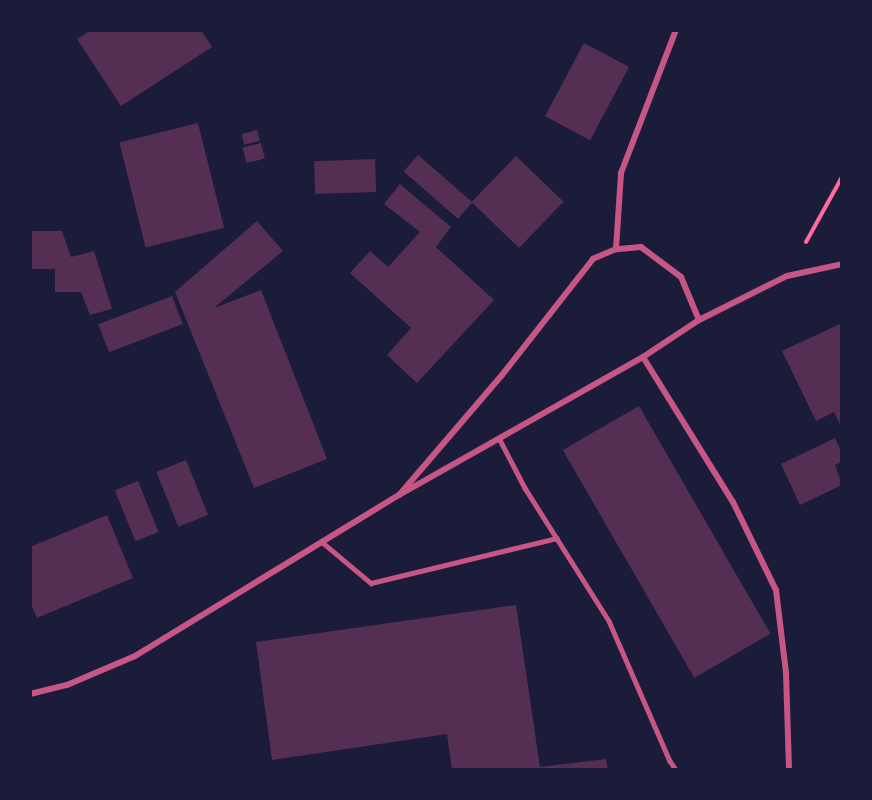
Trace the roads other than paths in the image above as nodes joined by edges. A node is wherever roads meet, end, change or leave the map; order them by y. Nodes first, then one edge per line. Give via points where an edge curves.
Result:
1 (676, 30) edge
2 (616, 249) junction
3 (842, 264) edge
4 (699, 320) junction
5 (643, 357) junction
6 (499, 438) junction
7 (399, 495) junction
8 (556, 538) junction
9 (322, 542) junction
10 (30, 694) edge
11 (676, 770) edge
12 (789, 770) edge

1 - 2 street via 621,173
2 - 4 street via 641,247 681,277
2 - 7 street via 593,259 502,375
3 - 4 street via 787,276
4 - 5 street
5 - 6 street
5 - 12 street via 733,502 776,590 786,673
6 - 7 street
6 - 8 lane
7 - 9 street
8 - 9 lane via 371,584
8 - 11 lane via 609,621
9 - 10 street via 135,656 67,685

